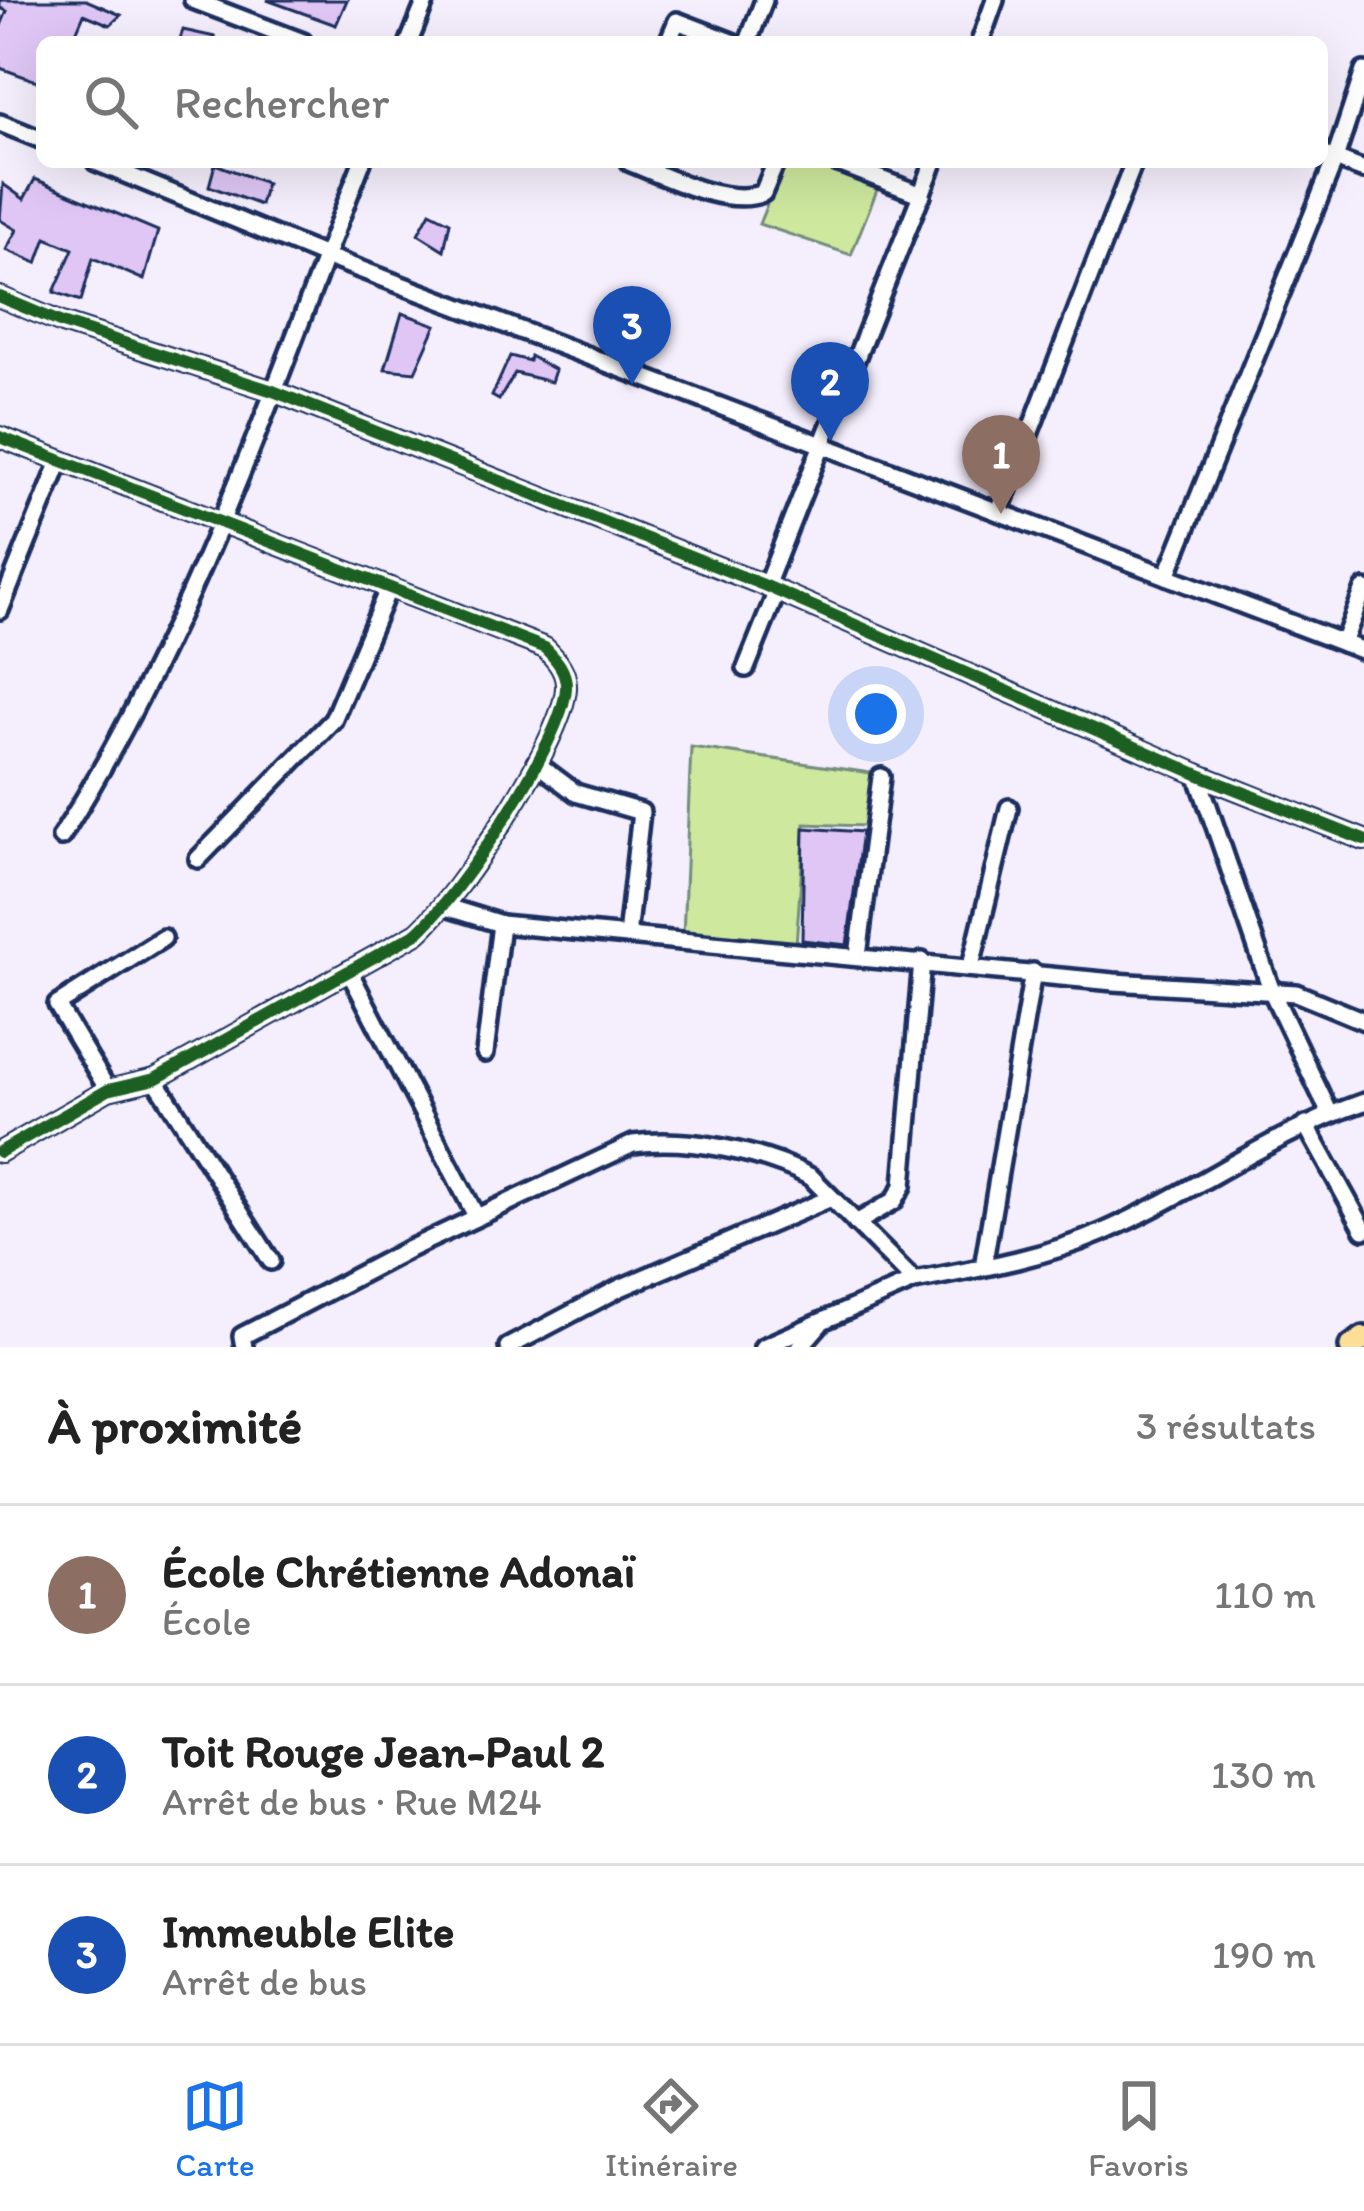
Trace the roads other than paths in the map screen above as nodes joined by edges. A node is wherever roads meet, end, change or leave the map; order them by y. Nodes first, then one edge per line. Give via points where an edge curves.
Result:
1 (193, 0) edge
2 (426, 0) edge
3 (764, 0) edge
4 (995, 0) edge
5 (287, 36) edge
6 (411, 36) edge
7 (671, 36) edge
8 (716, 36) edge
9 (750, 36) edge
10 (982, 36) edge
11 (1364, 71) edge
12 (0, 123) edge
13 (36, 138) edge
14 (1329, 157) edge
15 (111, 168) edge
16 (360, 168) edge
17 (646, 168) edge
18 (773, 168) edge
19 (852, 168) edge
20 (932, 168) edge
21 (1132, 168) edge
22 (1325, 168) edge
23 (1364, 170) edge
24 (922, 195) junction
25 (325, 256) junction
26 (0, 297) edge
27 (273, 391) junction
28 (0, 437) edge
29 (823, 445) junction
30 (59, 464) junction
31 (999, 512) junction
32 (222, 524) junction
33 (1167, 576) junction
34 (389, 586) junction
35 (772, 588) junction
36 (1364, 589) edge
37 (0, 610) edge
38 (1343, 643) junction
39 (1364, 651) edge
40 (746, 668) dead end
41 (536, 763) junction
42 (1197, 774) junction
43 (881, 776) dead end
44 (1009, 808) dead end
45 (61, 837) dead end
46 (1364, 840) edge
47 (198, 859) dead end
48 (446, 907) junction
49 (501, 924) junction
50 (628, 936) junction
51 (164, 938) dead end
52 (858, 956) junction
53 (922, 961) junction
54 (970, 967) junction
55 (349, 971) junction
56 (1033, 972) junction
57 (1272, 992) junction
58 (1364, 1021) edge
59 (485, 1053) dead end
60 (155, 1079) junction
61 (108, 1090) junction
62 (1364, 1102) edge
63 (1330, 1114) junction
64 (1306, 1125) junction
65 (0, 1152) edge
66 (831, 1198) junction
67 (476, 1216) junction
68 (856, 1223) junction
69 (1364, 1230) edge
70 (271, 1261) dead end
71 (983, 1267) junction
72 (914, 1281) junction
73 (821, 1322) junction
74 (1364, 1338) edge
75 (244, 1347) edge
76 (508, 1347) edge
77 (763, 1347) edge
78 (800, 1347) edge
79 (1351, 1347) edge

1 - 5 street
2 - 6 street
3 - 9 street
4 - 10 street
7 - 8 street via 677,21
11 - 14 street
12 - 13 street
14 - 23 street
15 - 25 street
16 - 25 street
17 - 18 street via 751,198 763,193
19 - 24 street
20 - 24 street
21 - 31 street
22 - 33 street
24 - 29 street
25 - 27 street
25 - 29 street
26 - 27 street
27 - 32 street
27 - 35 street
28 - 30 street
29 - 31 street
29 - 35 street
30 - 32 street
30 - 37 street
31 - 33 street
32 - 34 street
32 - 45 street via 131,723
33 - 38 street
34 - 41 street via 545,648 561,664 566,687
34 - 47 street via 333,720
35 - 40 street
35 - 42 street
36 - 38 street
38 - 39 street
41 - 48 street
41 - 50 street via 576,793 640,812
42 - 46 street
42 - 57 street
43 - 52 street
44 - 54 street
48 - 49 street
48 - 55 street
49 - 50 street
49 - 59 street
50 - 52 street
51 - 61 street via 57,1005
52 - 53 street
53 - 54 street
53 - 68 street via 903,1186 894,1201
54 - 56 street
55 - 60 street
55 - 67 street
56 - 57 street
56 - 71 street
57 - 58 street via 1322,1000
57 - 63 street
60 - 61 street
60 - 70 street
61 - 65 street
62 - 63 street
63 - 64 street
64 - 69 street
64 - 71 street via 1104,1232
66 - 67 street via 792,1167 653,1141
66 - 68 street
66 - 76 street via 620,1288
67 - 75 street via 242,1336
68 - 72 street
71 - 72 street
72 - 73 street
73 - 77 street
73 - 78 street
74 - 79 highway

